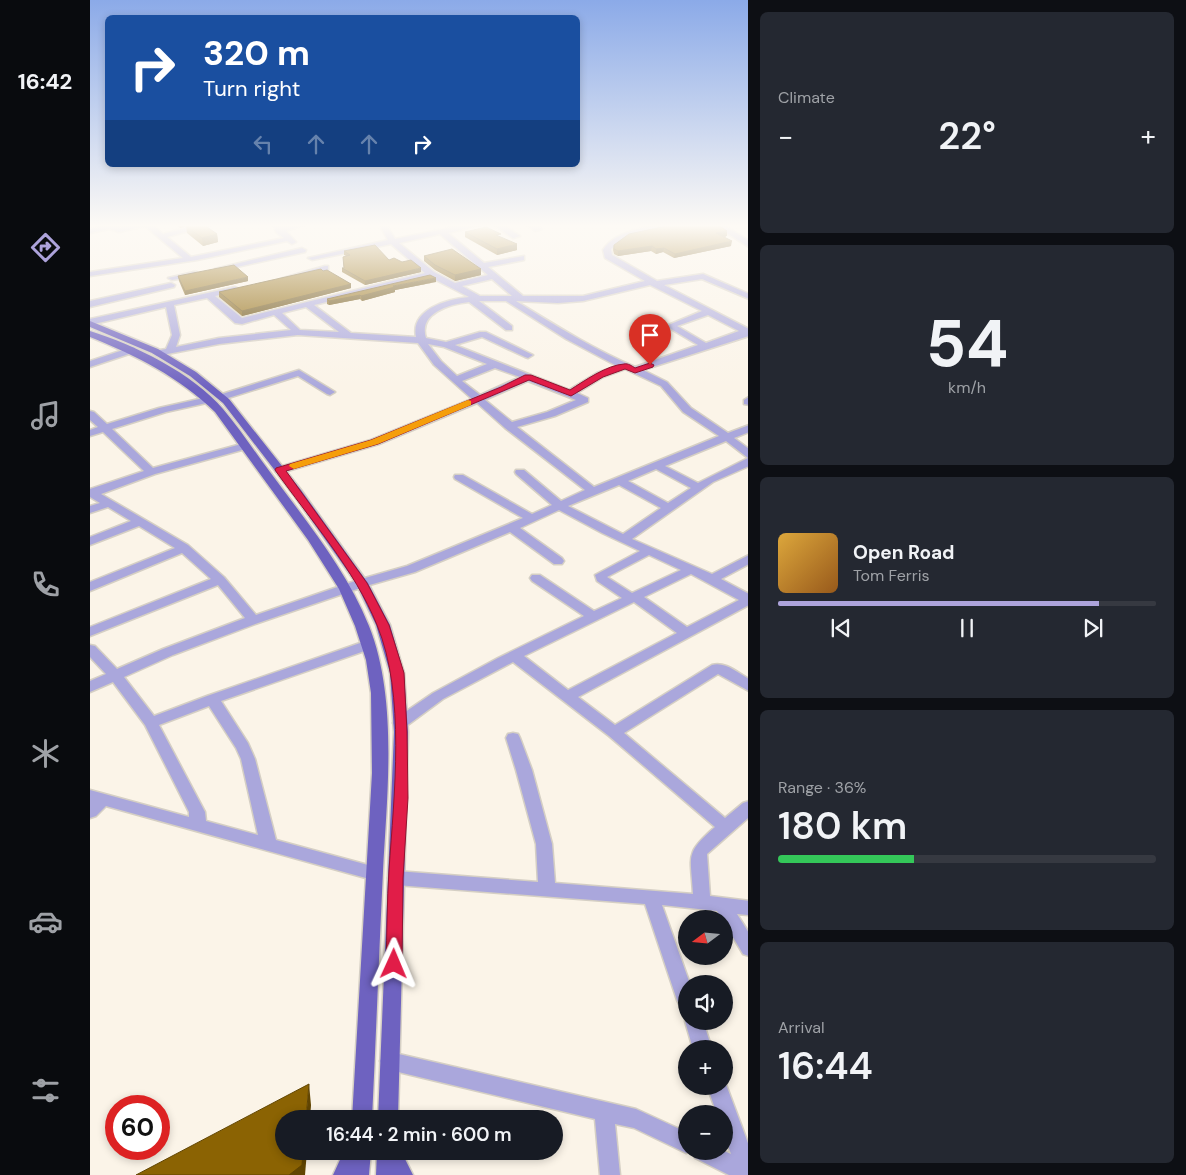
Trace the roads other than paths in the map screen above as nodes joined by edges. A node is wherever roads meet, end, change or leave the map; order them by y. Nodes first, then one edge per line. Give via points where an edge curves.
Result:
1 (104, 279) edge
2 (179, 279) edge
3 (283, 279) edge
4 (409, 279) edge
5 (440, 279) edge
6 (482, 279) edge
7 (496, 279) edge
8 (646, 279) edge
9 (683, 279) edge
10 (709, 279) edge
11 (277, 280) edge
12 (172, 281) junction
13 (90, 282) edge
14 (348, 282) edge
15 (653, 283) junction
16 (453, 286) junction
17 (243, 287) edge
18 (363, 289) junction
19 (209, 295) junction
20 (748, 297) edge
21 (508, 299) junction
22 (472, 300) junction
23 (483, 300) junction
24 (521, 300) junction
25 (172, 303) junction
26 (90, 304) edge
27 (308, 304) junction
28 (276, 312) junction
29 (708, 312) junction
30 (90, 323) edge
31 (509, 328) dead end
32 (298, 332) junction
33 (747, 332) edge
34 (90, 334) edge
35 (347, 334) junction
36 (421, 340) junction
37 (446, 345) junction
38 (706, 346) junction
39 (132, 350) junction
40 (163, 351) junction
41 (528, 355) dead end
42 (90, 364) edge
43 (496, 364) junction
44 (625, 366) junction
45 (635, 370) junction
46 (528, 377) junction
47 (456, 380) junction
48 (330, 392) dead end
49 (571, 393) junction
50 (215, 398) junction
51 (477, 398) junction
52 (90, 414) edge
53 (509, 426) junction
54 (104, 428) junction
55 (748, 428) edge
56 (90, 433) edge
57 (726, 436) junction
58 (245, 446) junction
59 (748, 455) edge
60 (748, 461) edge
61 (656, 465) junction
62 (280, 470) junction
63 (151, 472) junction
64 (520, 472) dead end
65 (459, 477) dead end
66 (619, 480) junction
67 (698, 487) junction
68 (593, 491) junction
69 (91, 493) edge
70 (107, 504) junction
71 (560, 506) junction
72 (668, 508) junction
73 (90, 510) edge
74 (532, 518) junction
75 (141, 521) junction
76 (511, 527) junction
77 (624, 539) junction
78 (90, 541) edge
79 (184, 548) junction
80 (650, 550) junction
81 (748, 559) edge
82 (558, 561) dead end
83 (692, 569) junction
84 (536, 578) dead end
85 (712, 579) junction
86 (220, 580) junction
87 (362, 583) junction
88 (90, 587) edge
89 (345, 589) junction
90 (634, 598) junction
91 (748, 600) edge
92 (594, 617) junction
93 (253, 620) junction
94 (90, 632) edge
95 (686, 634) junction
96 (368, 645) junction
97 (90, 649) edge
98 (514, 656) junction
99 (117, 677) junction
100 (748, 686) edge
101 (90, 687) edge
102 (568, 696) junction
103 (212, 699) junction
104 (150, 723) junction
105 (400, 723) junction
106 (614, 732) junction
107 (513, 738) dead end
108 (96, 798) edge
109 (748, 807) edge
110 (90, 812) edge
111 (198, 826) junction
112 (725, 826) junction
113 (269, 846) junction
114 (374, 873) junction
115 (396, 878) junction
116 (547, 888) junction
117 (651, 897) junction
118 (702, 902) junction
119 (722, 904) junction
120 (748, 908) edge
121 (748, 949) edge
122 (678, 976) edge
123 (390, 1061) junction
124 (720, 1095) edge
125 (362, 1110) edge
126 (388, 1110) edge
127 (604, 1111) junction
128 (678, 1140) edge
129 (350, 1160) edge
130 (360, 1160) edge
131 (387, 1160) edge
132 (393, 1160) edge
133 (720, 1160) edge
134 (748, 1174) edge
135 (343, 1175) edge
136 (359, 1175) edge
137 (386, 1175) edge
138 (402, 1175) edge
139 (610, 1175) edge

1 - 13 street
2 - 12 street
3 - 11 street
4 - 18 street
5 - 16 street
6 - 16 street
7 - 24 street
8 - 15 street
9 - 15 street
10 - 20 street
12 - 25 street
12 - 26 street
14 - 18 street
15 - 24 street via 585,298
15 - 29 street
16 - 23 street
17 - 19 street
18 - 27 street
19 - 25 street
19 - 28 street via 238,321
21 - 23 street
21 - 24 street
21 - 44 street via 557,331
22 - 23 street
22 - 31 street
22 - 36 street via 448,304 422,319
25 - 30 street
25 - 40 street via 176,335
27 - 28 street
27 - 35 street
28 - 32 street
29 - 33 street
29 - 38 street via 670,326
30 - 40 main road
32 - 35 street
32 - 40 street
33 - 38 street
34 - 39 main road
35 - 36 street
36 - 37 street
36 - 47 street
37 - 41 street via 481,334
37 - 43 street
38 - 45 street
39 - 42 street
39 - 50 main road
40 - 50 main road via 193,374
43 - 46 street
43 - 47 street
44 - 45 street
44 - 49 street via 600,375
45 - 57 street via 664,384 687,410
46 - 49 street
46 - 51 street
47 - 51 street
48 - 50 street via 299,373
49 - 53 street via 585,400
50 - 54 street
50 - 58 main road via 219,410
50 - 62 main road
51 - 53 street
51 - 62 street via 375,442
52 - 54 street
53 - 68 street
54 - 56 street
54 - 63 street
55 - 57 street
57 - 59 street
57 - 61 street
58 - 63 street
58 - 89 main road
60 - 67 street
61 - 66 street
61 - 67 street
62 - 87 main road
63 - 69 street
64 - 71 street
65 - 74 street
66 - 68 street
66 - 72 street
67 - 72 street
68 - 71 street
69 - 70 street
70 - 73 street
70 - 75 street
71 - 74 street
71 - 77 street
72 - 77 street
74 - 76 street
75 - 78 street
75 - 79 street
76 - 82 street
76 - 87 street via 411,569
77 - 80 street
79 - 86 street
79 - 88 street
80 - 83 street
80 - 90 street via 602,575 601,578
81 - 85 street
83 - 85 street
83 - 90 street
84 - 92 street
85 - 91 street
86 - 93 street
86 - 94 street
87 - 89 street
87 - 105 main road via 383,625 397,673
89 - 93 street
89 - 96 main road
90 - 92 street
90 - 95 street
91 - 95 street
92 - 98 street
93 - 99 street via 168,652
95 - 102 street
96 - 103 street
96 - 114 main road via 378,694 380,773
97 - 99 street
98 - 102 street
98 - 105 street via 438,696
99 - 101 street
99 - 104 street
100 - 106 street via 717,668
102 - 106 street
103 - 104 street
103 - 113 street via 248,759
104 - 111 street via 197,812
105 - 115 main road
106 - 112 street
107 - 116 street via 544,844
108 - 110 street
108 - 111 street
109 - 112 street
111 - 113 street
112 - 118 street via 699,853
113 - 114 street
114 - 125 main road
115 - 116 street
115 - 123 main road
116 - 117 street
117 - 118 street
117 - 122 street
118 - 119 street
119 - 120 street
119 - 121 street
123 - 126 main road
123 - 127 street
124 - 134 street
127 - 128 street via 636,1119
127 - 139 street
129 - 135 main road
130 - 136 main road
131 - 137 main road
132 - 138 main road
133 - 134 street

